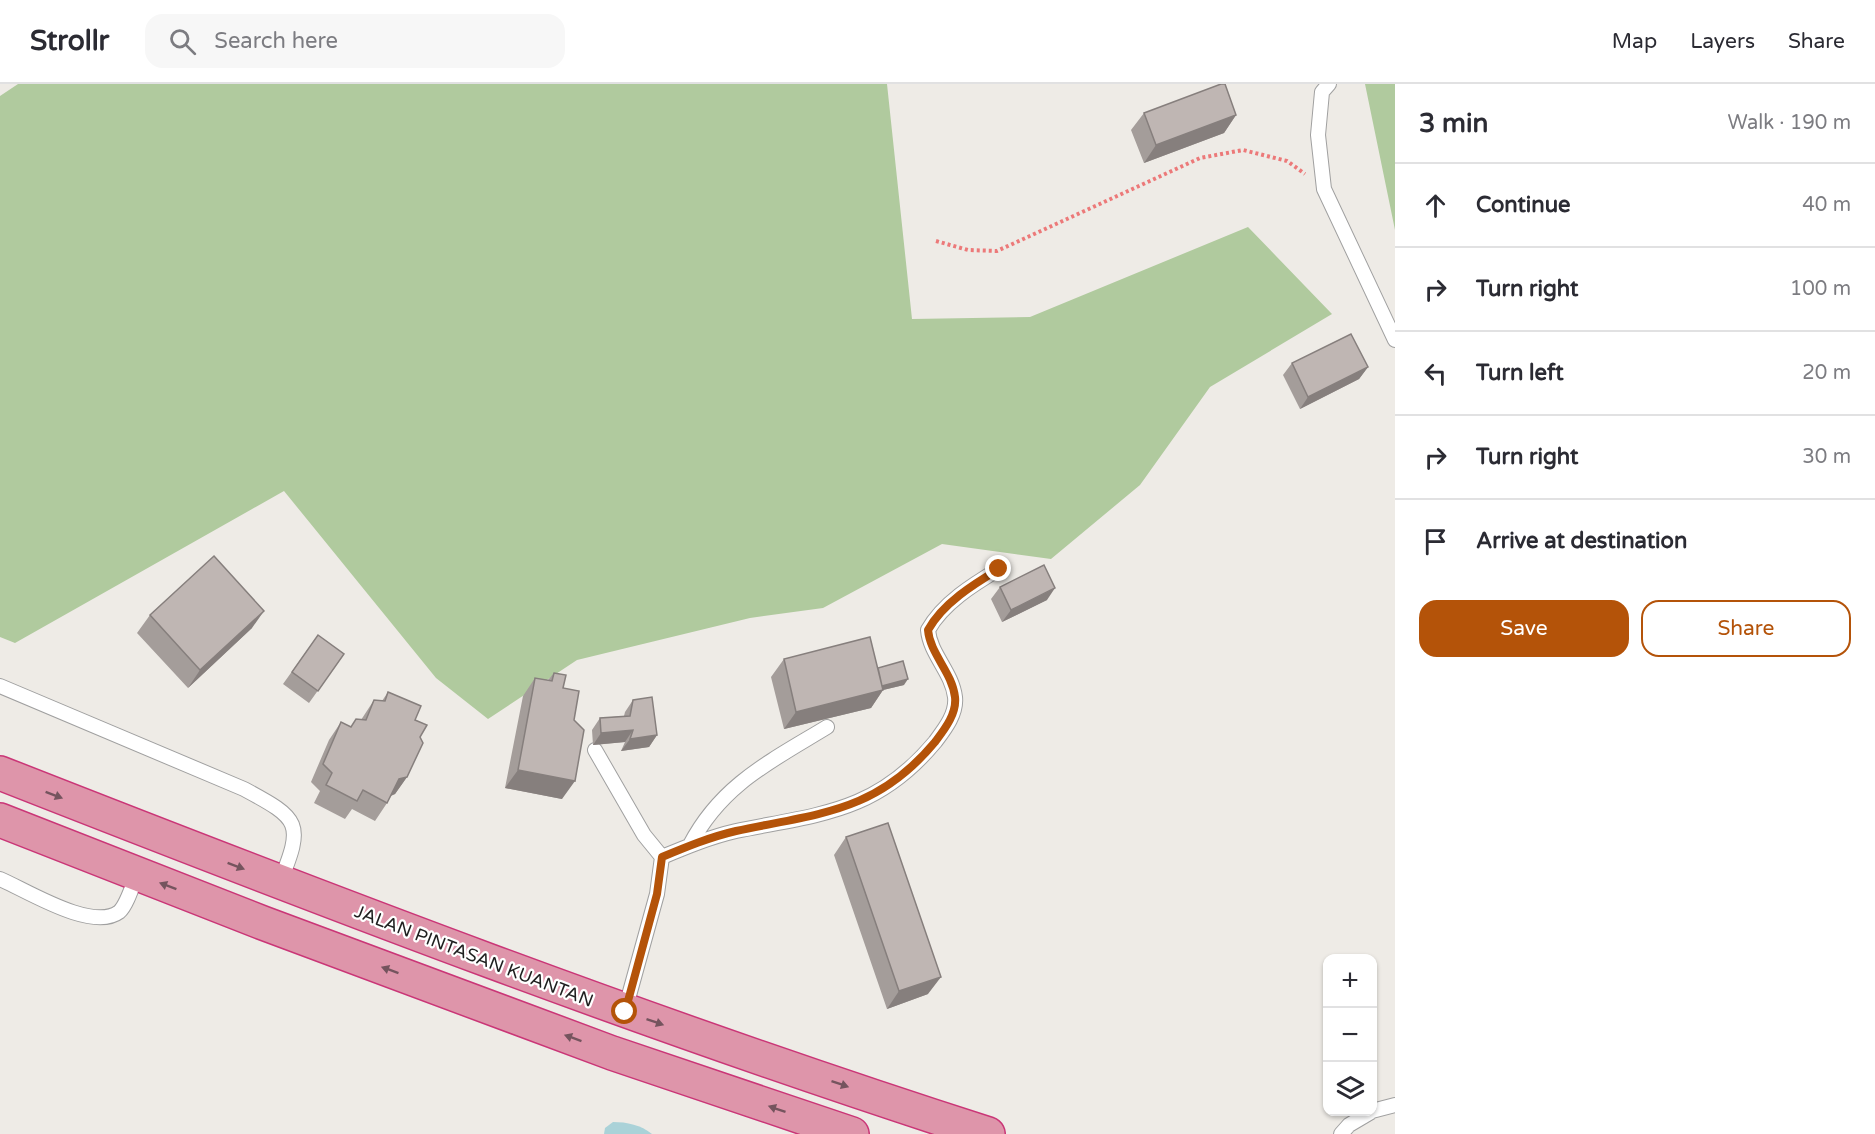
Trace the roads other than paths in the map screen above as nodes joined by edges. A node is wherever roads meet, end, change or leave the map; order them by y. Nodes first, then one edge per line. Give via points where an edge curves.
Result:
1 (1329, 84) edge
2 (1395, 340) edge
3 (999, 569) dead end
4 (0, 686) edge
5 (827, 727) dead end
6 (595, 750) dead end
7 (0, 773) edge
8 (0, 820) edge
9 (690, 845) junction
10 (662, 857) junction
11 (137, 874) junction
12 (0, 879) edge
13 (279, 883) junction
14 (625, 1012) junction
15 (1395, 1105) edge
16 (1377, 1110) edge
17 (1364, 1116) edge
18 (852, 1134) edge
19 (988, 1134) edge
20 (1341, 1134) edge

1 - 2 lane via 1322,92 1318,135 1324,189
3 - 9 lane via 971,586 928,630 955,698 946,728 916,764 860,803
4 - 13 lane via 244,789 288,816 295,830 295,845
5 - 9 lane via 756,770 717,802
6 - 10 lane via 644,835
7 -> 13 highway, JALAN PINTASAN KUANTAN
8 - 11 highway
9 - 10 lane
10 - 14 lane via 657,894
11 - 12 lane via 121,910 98,917 71,912
18 -> 11 highway via 612,1053
13 - 14 highway, JALAN PINTASAN KUANTAN
14 -> 19 highway, JALAN PINTASAN KUANTAN
15 - 16 lane
17 - 20 lane

